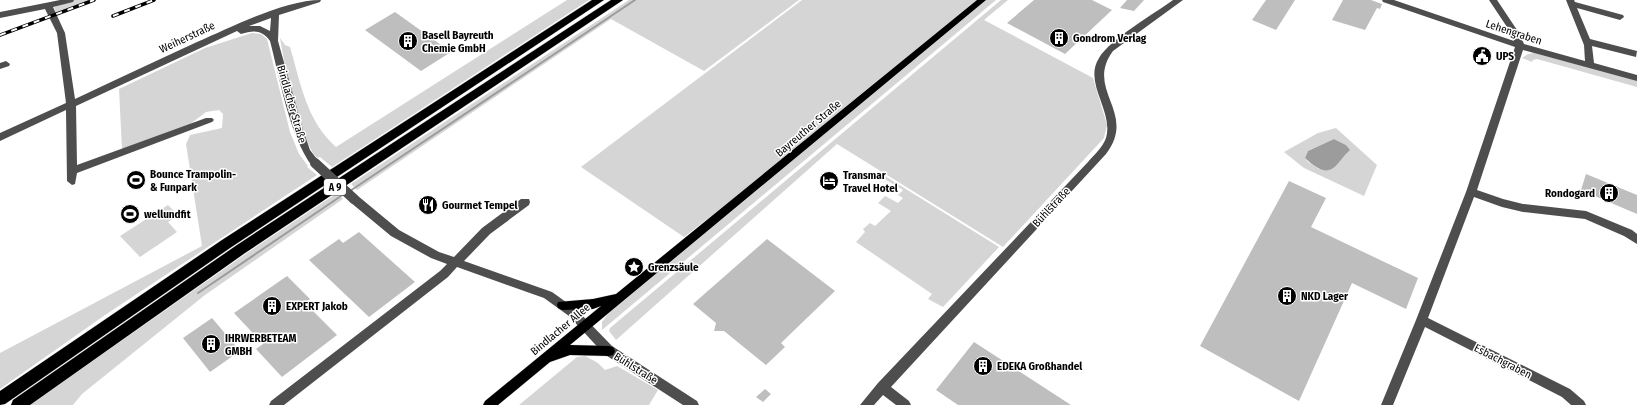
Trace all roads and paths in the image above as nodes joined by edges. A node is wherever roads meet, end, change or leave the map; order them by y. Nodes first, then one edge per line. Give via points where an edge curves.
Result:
1 (70, 0) edge
2 (317, 0) edge
3 (599, 0) edge
4 (618, 0) edge
5 (982, 0) edge
6 (1179, 0) edge
7 (1386, 0) edge
8 (1493, 0) edge
9 (1571, 2) edge
10 (48, 6) junction
11 (275, 13) junction
12 (0, 15) edge
13 (1620, 17) dead end
14 (274, 41) junction
15 (1586, 41) junction
16 (198, 45) junction
17 (1520, 46) junction
18 (1636, 54) dead end
19 (1590, 66) junction
20 (1637, 78) edge
21 (71, 106) junction
22 (209, 120) dead end
23 (0, 137) edge
24 (72, 171) junction
25 (72, 182) dead end
26 (1471, 192) junction
27 (525, 202) dead end
28 (1637, 240) edge
29 (454, 264) junction
30 (648, 272) joint
31 (619, 296) junction
32 (562, 305) junction
33 (1422, 320) junction
34 (584, 326) junction
35 (609, 351) junction
36 (543, 360) junction
37 (882, 387) junction
38 (0, 399) edge
39 (18, 405) edge
40 (274, 405) edge
41 (489, 405) edge
42 (693, 405) edge
43 (866, 405) edge
44 (905, 405) edge
45 (1387, 405) edge
46 (1580, 405) edge

1 - 10 street
2 - 11 street, Weiherstraße
3 - 38 highway, A 9 via 226,244
4 - 39 highway, A 9 via 242,249
5 - 30 main road, Bayreuther Straße
6 - 37 street, Bühlstraße via 1110,48 1101,58 1098,74 1112,124 1108,144
7 - 17 street, Lehengraben
8 - 17 street via 1516,33
9 - 13 street
9 - 15 street
10 - 12 street
10 - 21 street via 61,33
11 - 14 street, Bindlacher Straße
11 - 16 street, Weiherstraße
14 - 16 street via 266,31 251,29
14 - 29 street, Bindlacher Straße, bridge via 298,130 306,151 315,163 395,233
15 - 18 street
15 - 19 street
16 - 21 street, Weiherstraße
17 - 19 street, Lehengraben
17 - 26 street
19 - 20 street, Lehengraben
21 - 23 street, Weiherstraße
21 - 24 street
22 - 24 street
24 - 25 street
26 - 28 street via 1523,208 1586,215 1628,233
26 - 33 street
27 - 29 street via 486,232
29 - 32 street, Bindlacher Straße via 548,295
29 - 40 street
30 - 31 main road, Bindlacher Allee
31 - 32 main road via 593,304
31 - 34 main road, Bindlacher Allee
32 - 34 street, Bindlacher Straße via 573,312
33 - 45 street
33 - 46 street, Esbachgraben via 1566,393
34 - 35 street, Bühlstraße
34 - 36 main road, Bindlacher Allee
35 - 36 main road via 570,350
35 - 42 street, Bühlstraße
36 - 41 main road, Bindlacher Allee
37 - 43 street, Bühlstraße
37 - 44 street

